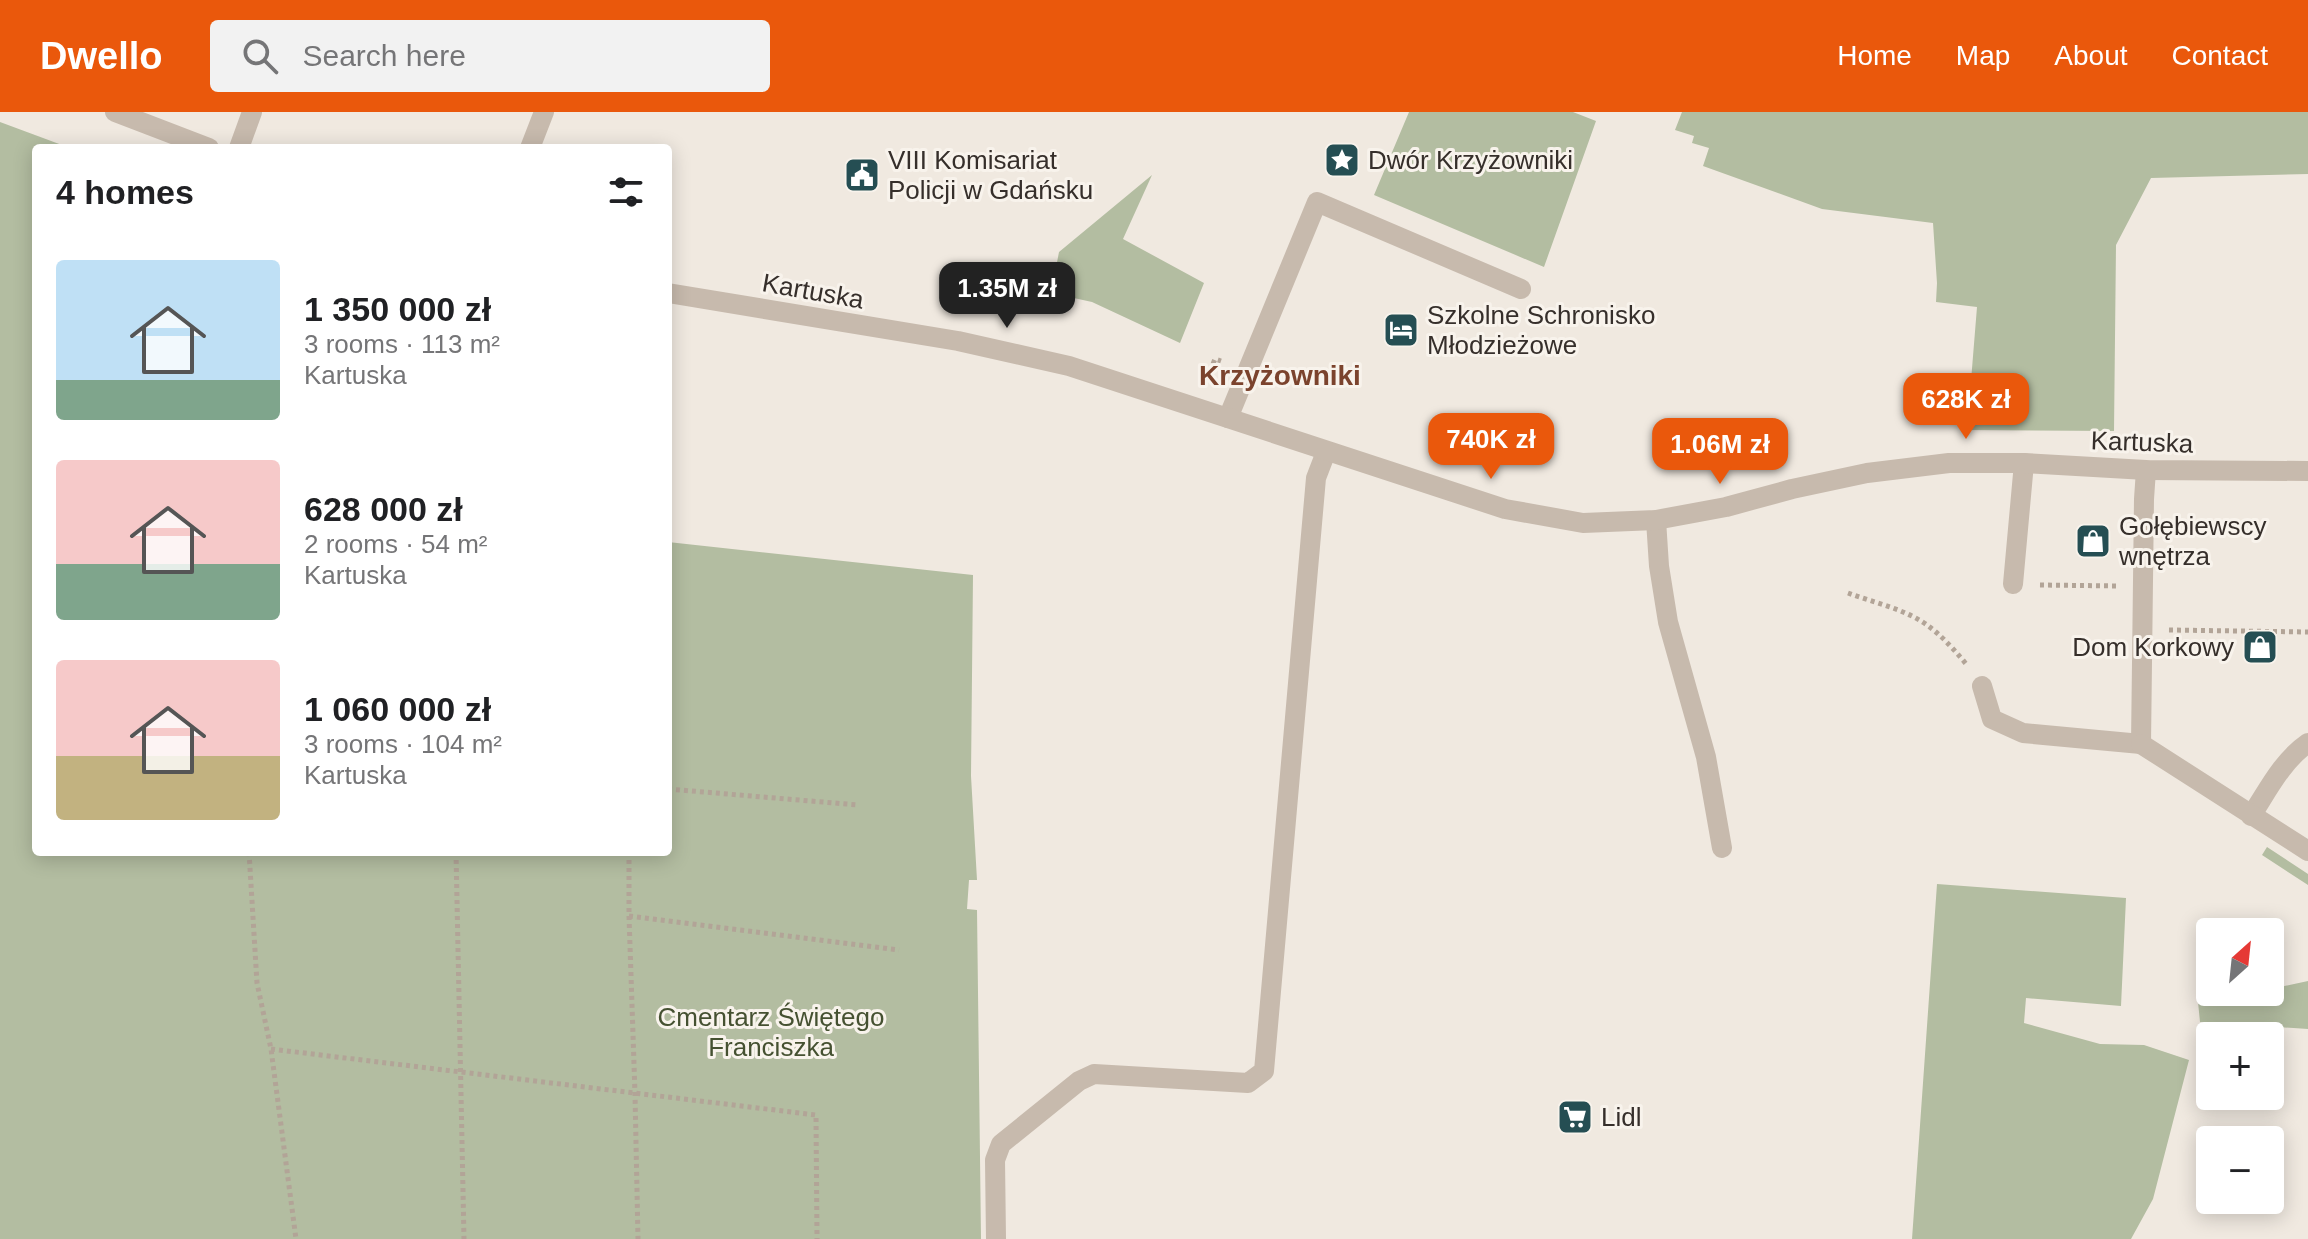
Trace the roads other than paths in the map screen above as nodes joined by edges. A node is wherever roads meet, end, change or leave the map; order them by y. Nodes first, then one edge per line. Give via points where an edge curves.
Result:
1 (115, 112) edge
2 (252, 112) edge
3 (544, 112) edge
4 (199, 144) edge
5 (240, 144) edge
6 (532, 144) edge
7 (1521, 289) dead end
8 (672, 294) edge
9 (1228, 418) junction
10 (1326, 452) junction
11 (2024, 463) junction
12 (2146, 470) junction
13 (2308, 471) edge
14 (1656, 520) junction
15 (2013, 584) road end
16 (1982, 686) road end
17 (2308, 743) edge
18 (2141, 744) junction
19 (2251, 816) junction
20 (1722, 848) dead end
21 (2308, 851) edge
22 (996, 1239) edge

1 - 4 street
2 - 5 street
3 - 6 street
7 - 9 street via 1317,202
8 - 9 street, Kartuska via 986,347 1069,366
9 - 10 street, Kartuska
10 - 14 street, Kartuska via 1505,509 1583,523
10 - 22 street via 1316,478 1264,1071 1248,1083 1094,1074 1079,1081 1001,1144 995,1160
11 - 12 street, Kartuska
11 - 14 street, Kartuska via 1949,463 1867,473
11 - 15 street
12 - 13 street, Kartuska
12 - 18 street
14 - 20 street via 1668,622 1706,757
16 - 18 street via 1992,719 2023,733
17 - 19 street via 2285,764
18 - 19 street
19 - 21 street

